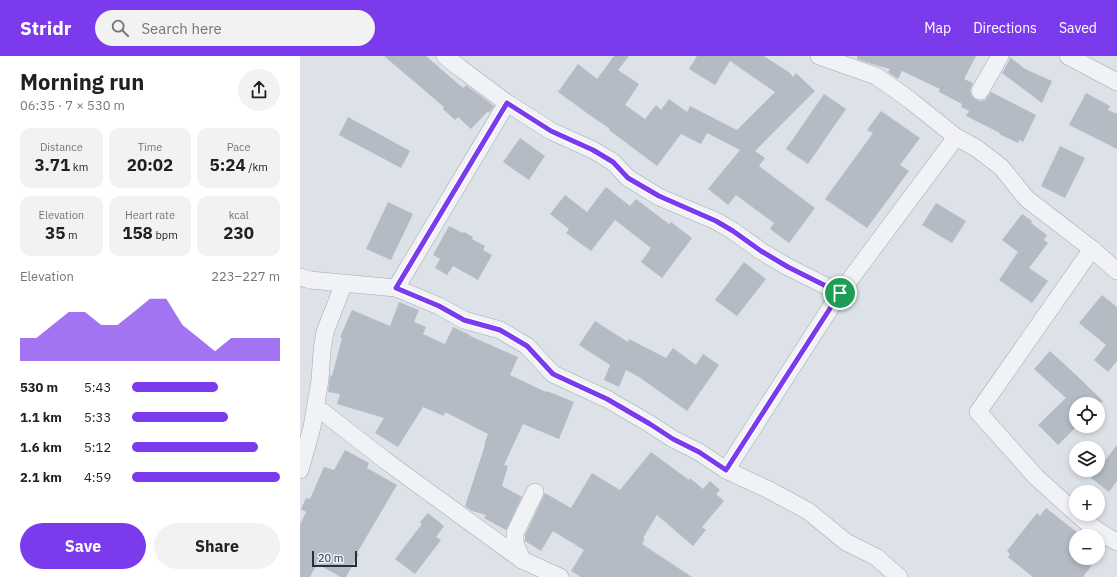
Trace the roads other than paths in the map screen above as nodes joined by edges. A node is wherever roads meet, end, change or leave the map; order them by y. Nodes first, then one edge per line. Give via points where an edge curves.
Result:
1 (445, 56) edge
2 (819, 56) edge
3 (1000, 56) edge
4 (1068, 56) edge
5 (1117, 82) edge
6 (980, 91) dead end
7 (507, 103) junction
8 (956, 137) junction
9 (1092, 249) junction
10 (1117, 271) edge
11 (300, 276) edge
12 (344, 283) junction
13 (396, 288) junction
14 (840, 293) junction
15 (323, 412) dead end
16 (300, 470) edge
17 (726, 470) junction
18 (535, 492) dead end
19 (1069, 506) edge
20 (1087, 521) edge
21 (1117, 542) edge
22 (522, 560) junction
23 (560, 577) edge
24 (899, 577) edge

1 - 7 street
2 - 8 street via 876,76
3 - 6 street
4 - 5 street
7 - 13 street
7 - 14 street via 551,131 613,162 628,178 659,196 716,221 788,267
8 - 9 street via 976,148 1001,168 1027,199
8 - 14 street
9 - 10 street
9 - 19 street via 978,412 1036,477
11 - 12 street via 310,280
12 - 13 street
12 - 16 street via 325,332 312,427
13 - 17 street via 439,306 464,320 500,330 527,346 553,374 613,403
14 - 17 street
15 - 22 street
17 - 24 street via 808,511 846,542 876,556
18 - 22 street via 515,534 515,543
20 - 21 street
22 - 23 street

